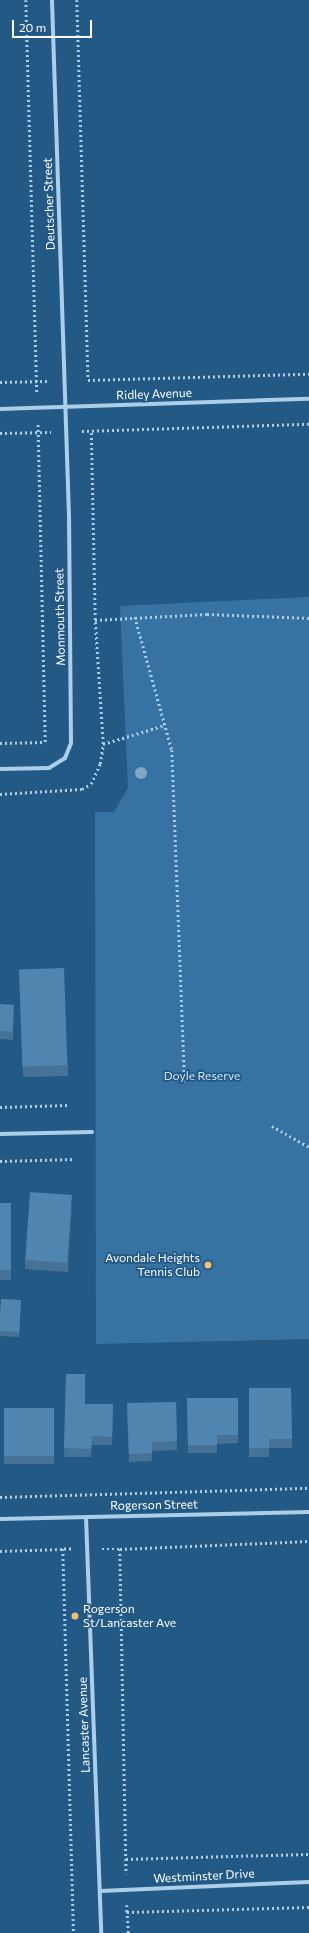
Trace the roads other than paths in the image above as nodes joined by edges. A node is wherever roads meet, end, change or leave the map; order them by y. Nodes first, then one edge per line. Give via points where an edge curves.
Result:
1 (52, 0) edge
2 (309, 399) edge
3 (65, 407) junction
4 (0, 409) edge
5 (0, 769) edge
6 (92, 1132) dead end
7 (0, 1134) edge
8 (309, 1512) edge
9 (86, 1517) junction
10 (0, 1519) edge
11 (309, 1882) edge
12 (100, 1891) junction
13 (101, 1933) edge

1 - 3 street, Deutscher Street
2 - 3 street, Ridley Avenue
3 - 4 street, Ridley Avenue
3 - 5 street, Monmouth Street via 71,743 65,758 48,768
6 - 7 street
8 - 9 street, Rogerson Street
9 - 10 street, Rogerson Street
9 - 12 street, Lancaster Avenue
11 - 12 street, Westminster Drive
12 - 13 street, Lancaster Avenue

